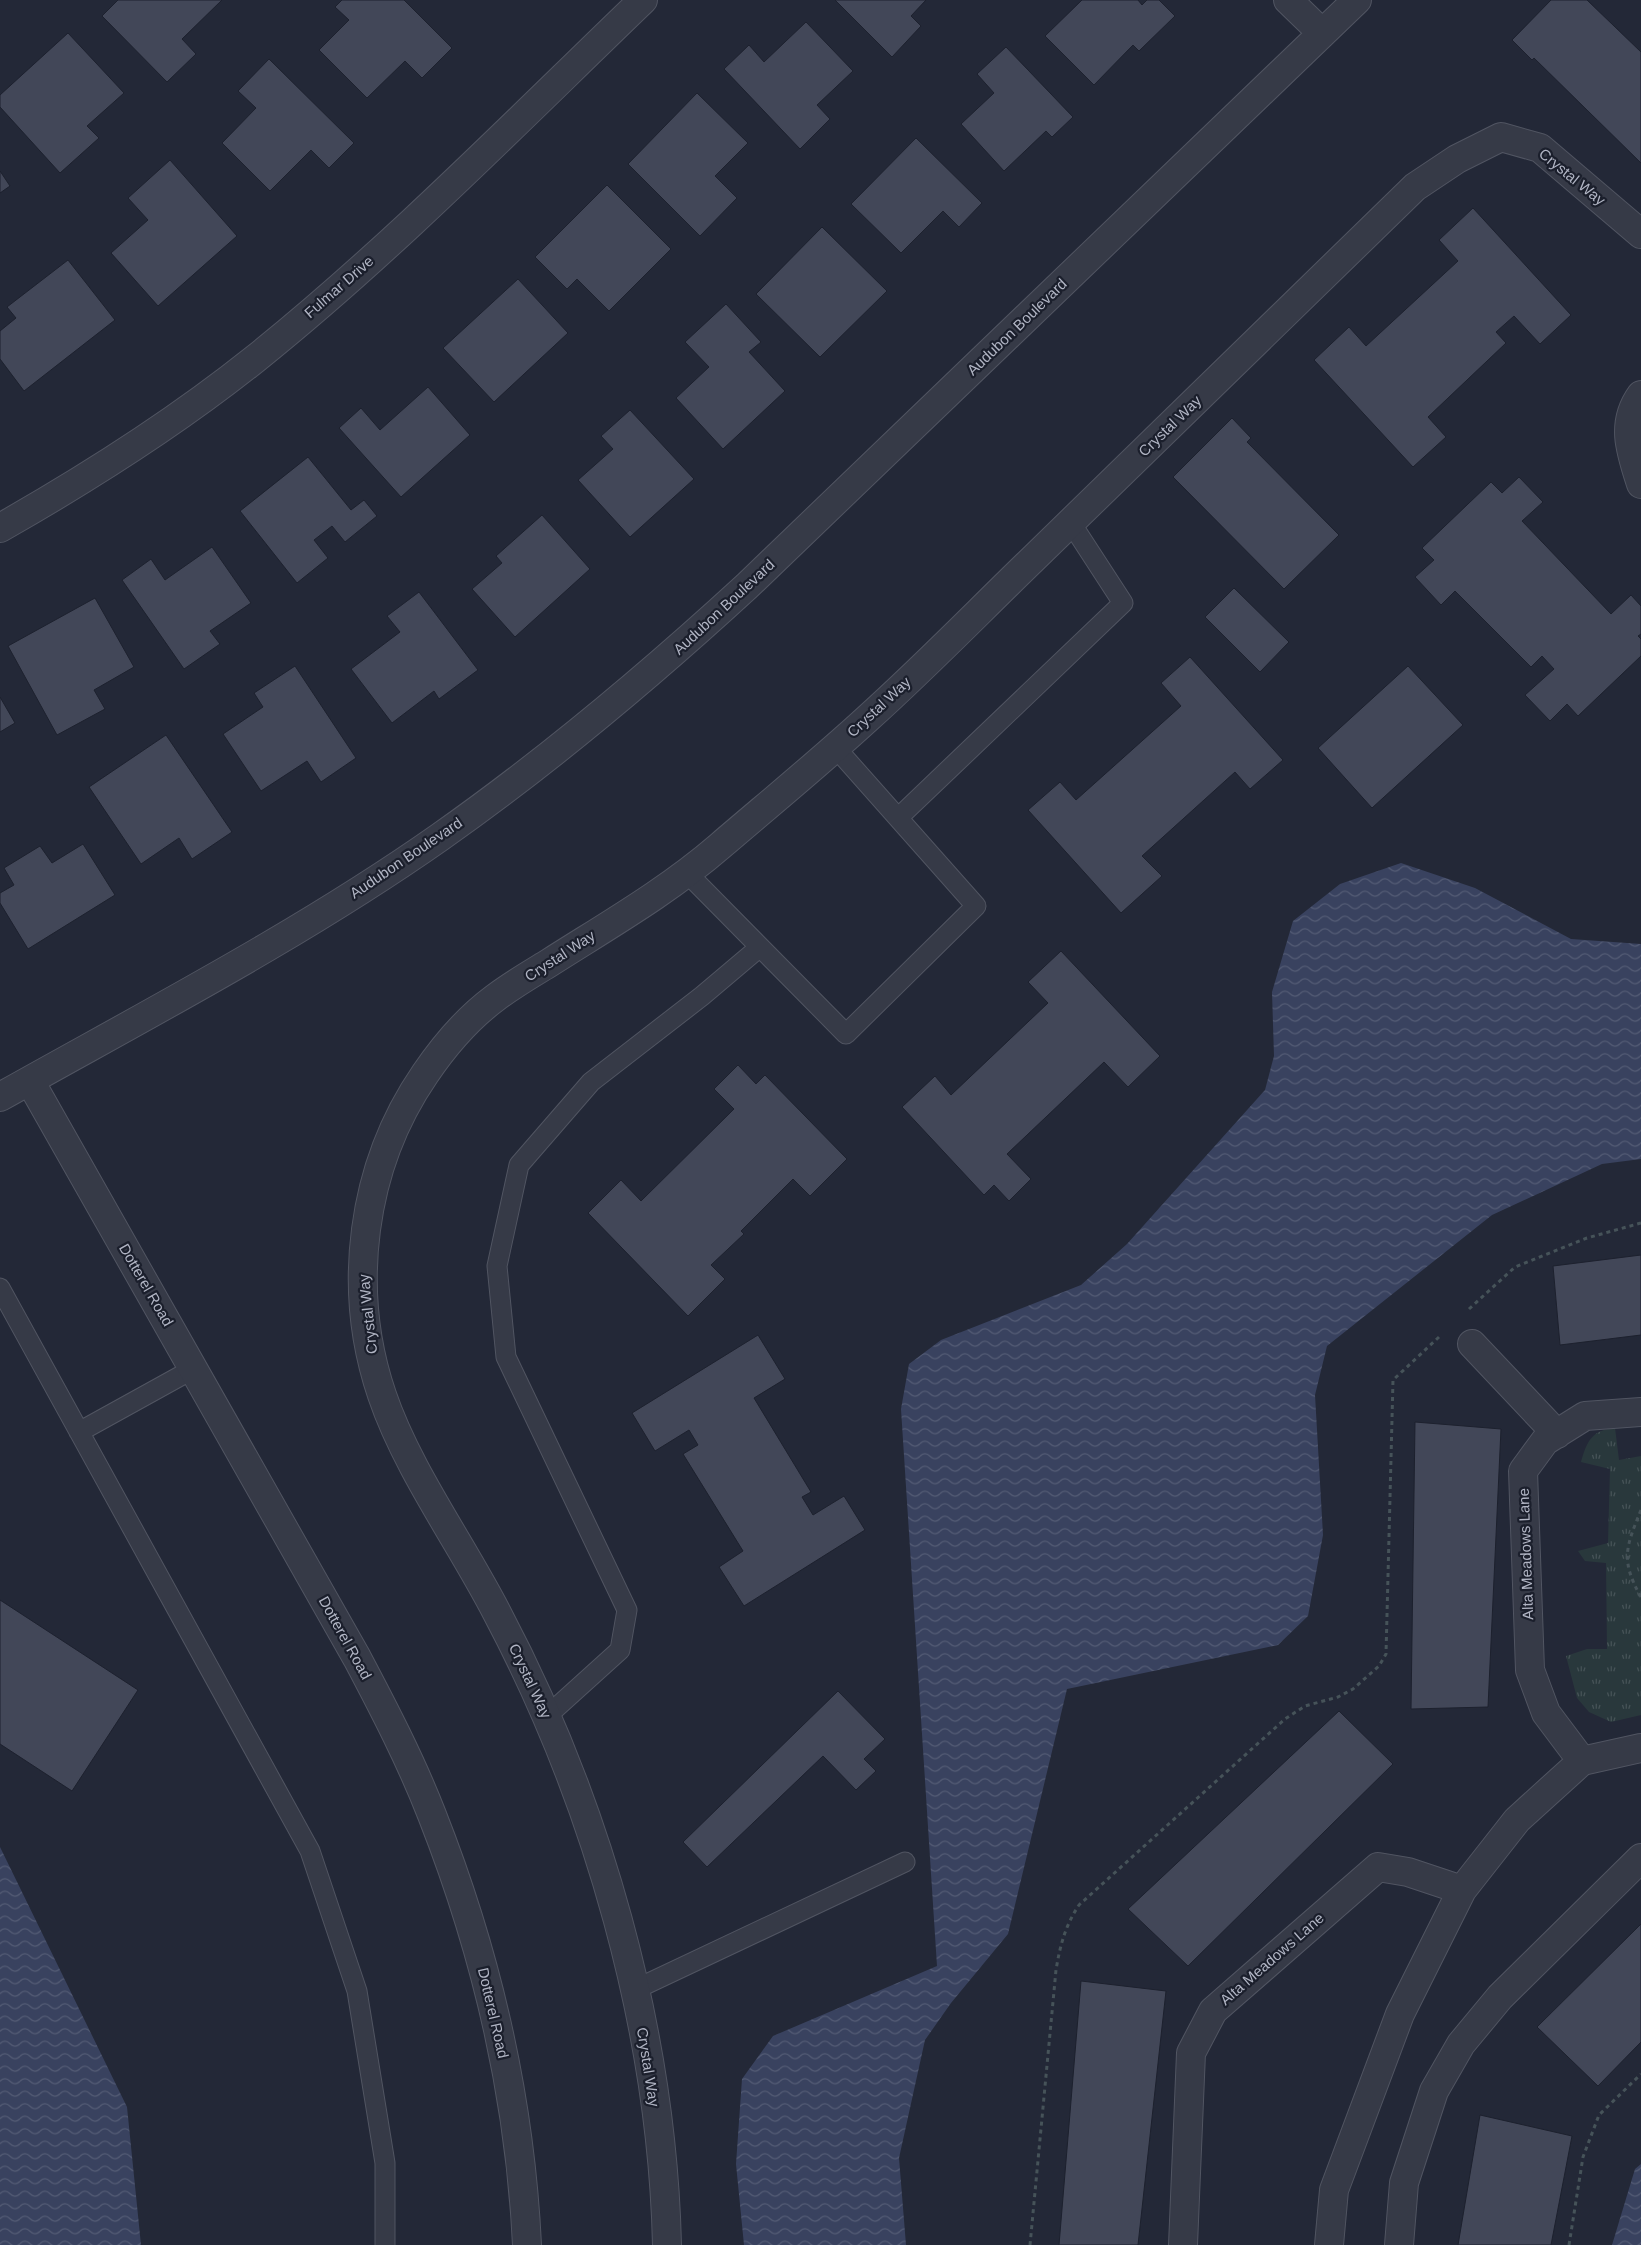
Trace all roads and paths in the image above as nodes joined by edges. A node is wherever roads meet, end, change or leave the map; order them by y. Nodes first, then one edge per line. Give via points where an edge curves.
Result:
1 (643, 0) edge
2 (1288, 0) edge
3 (1357, 0) edge
4 (1322, 33) junction
5 (1641, 234) edge
6 (1641, 395) edge
7 (1641, 484) edge
8 (1071, 523) junction
9 (0, 528) edge
10 (835, 747) junction
11 (898, 818) junction
12 (688, 874) junction
13 (760, 947) junction
14 (30, 1081) junction
15 (0, 1098) edge
16 (0, 1288) edge
17 (1472, 1344) dead end
18 (194, 1369) junction
19 (1641, 1412) edge
20 (79, 1432) junction
21 (1557, 1434) junction
22 (1389, 1464) dead end
23 (1641, 1510) edge
24 (1641, 1598) edge
25 (547, 1716) junction
26 (1641, 1748) edge
27 (1582, 1761) junction
28 (1641, 1858) edge
29 (905, 1862) dead end
30 (1462, 1890) junction
31 (634, 1990) junction
32 (1641, 2074) edge
33 (385, 2245) edge
34 (527, 2245) edge
35 (667, 2245) edge
36 (1030, 2245) edge
37 (1183, 2245) edge
38 (1329, 2245) edge
39 (1399, 2245) edge
40 (1569, 2245) edge

1 - 9 street, Fulmar Drive via 356,274 254,360 64,492
2 - 4 street
3 - 4 street, Audubon Boulevard
4 - 14 street, Audubon Boulevard via 747,586 672,655 558,750 438,838 314,919
5 - 8 street, Crystal Way via 1540,148 1501,137 1457,159 1416,187
6 - 7 street via 1628,429
8 - 10 street, Crystal Way
8 - 11 lane via 1123,603
10 - 11 lane
10 - 12 street, Crystal Way
11 - 13 lane via 976,906 846,1034
12 - 13 lane
12 - 25 street, Crystal Way via 495,997 459,1030 424,1075 396,1124 376,1176 365,1232 362,1288 368,1344 383,1398 408,1454 498,1614
13 - 25 lane via 591,1082 519,1165 497,1266 506,1357 628,1610 620,1650
14 - 15 street, Audubon Boulevard
14 - 18 street, Dotterel Road
16 - 20 lane
17 - 21 street
18 - 20 lane
18 - 34 street, Dotterel Road via 357,1658 432,1813 460,1890 490,1993 512,2100
19 - 21 street, Alta Meadows Lane via 1585,1416
20 - 33 lane via 310,1851 357,1991 385,2163
21 - 27 street, Alta Meadows Lane via 1545,1441 1524,1471 1530,1670 1546,1713
22 - 36 path via 1386,1654 1379,1666 1354,1689 1305,1706 1285,1719 1079,1905 1070,1918 1061,1941 1056,1970
23 - 24 path via 1626,1550 1631,1577
25 - 31 street, Crystal Way via 589,1823 622,1932
26 - 27 street
27 - 30 street via 1517,1820
28 - 39 street via 1500,1998 1461,2044 1434,2091 1404,2183
29 - 31 lane
30 - 37 street, Alta Meadows Lane via 1408,1872 1378,1868 1213,2011 1191,2053
30 - 38 street via 1396,2023 1334,2190
31 - 35 street, Crystal Way via 660,2142
32 - 40 path via 1599,2115 1583,2157

